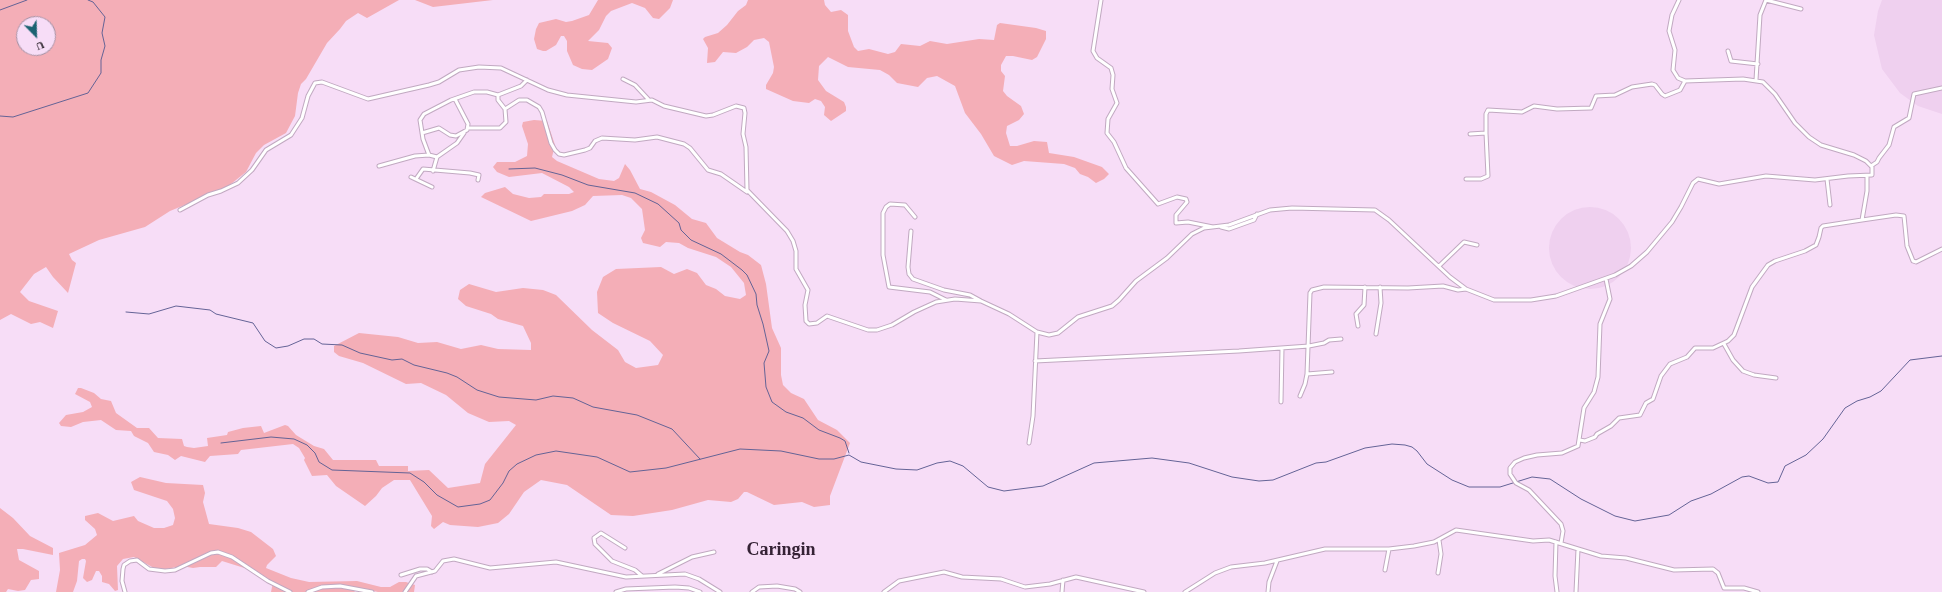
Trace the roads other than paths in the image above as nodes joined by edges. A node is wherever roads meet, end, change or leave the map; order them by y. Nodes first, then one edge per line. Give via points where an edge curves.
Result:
1 (1101, 0) edge
2 (1679, 0) edge
3 (1766, 0) edge
4 (1800, 9) dead end
5 (1728, 52) dead end
6 (1758, 64) junction
7 (623, 78) dead end
8 (527, 80) junction
9 (1756, 80) junction
10 (1685, 81) junction
11 (1942, 88) edge
12 (498, 96) junction
13 (455, 99) junction
14 (648, 100) junction
15 (505, 109) junction
16 (468, 128) junction
17 (422, 133) junction
18 (464, 133) junction
19 (1470, 134) dead end
20 (1486, 134) junction
21 (429, 155) junction
22 (437, 157) junction
23 (379, 166) dead end
24 (1872, 166) junction
25 (433, 171) junction
26 (411, 177) dead end
27 (1867, 177) junction
28 (416, 179) junction
29 (1466, 179) dead end
30 (1827, 179) junction
31 (478, 180) dead end
32 (432, 187) dead end
33 (748, 192) junction
34 (1830, 206) dead end
35 (180, 210) dead end
36 (915, 217) dead end
37 (1862, 220) junction
38 (1214, 228) junction
39 (911, 231) dead end
40 (1476, 245) dead end
41 (1942, 250) edge
42 (1439, 266) junction
43 (1606, 278) junction
44 (1365, 287) junction
45 (1380, 287) junction
46 (1466, 289) junction
47 (946, 300) junction
48 (981, 302) junction
49 (1358, 326) dead end
50 (1037, 332) junction
51 (1376, 334) dead end
52 (1341, 339) dead end
53 (1724, 344) junction
54 (1309, 346) junction
55 (1282, 348) junction
56 (1035, 360) junction
57 (1332, 372) dead end
58 (1307, 374) junction
59 (1776, 378) dead end
60 (1300, 396) dead end
61 (1281, 402) dead end
62 (1580, 440) junction
63 (1029, 443) dead end
64 (1439, 540) junction
65 (1556, 542) junction
66 (1561, 543) junction
67 (625, 548) dead end
68 (1389, 549) junction
69 (1578, 549) junction
70 (714, 552) dead end
71 (1277, 560) junction
72 (1385, 570) dead end
73 (432, 572) junction
74 (1438, 573) dead end
75 (401, 575) dead end
76 (656, 575) junction
77 (642, 576) junction
78 (1063, 580) junction
79 (760, 587) junction
80 (125, 592) edge
81 (290, 592) edge
82 (308, 592) edge
83 (372, 592) edge
84 (405, 592) edge
85 (616, 592) edge
86 (700, 592) edge
87 (720, 592) edge
88 (752, 592) edge
89 (758, 592) edge
90 (800, 592) edge
91 (884, 592) edge
92 (1062, 592) edge
93 (1144, 592) edge
94 (1184, 592) edge
95 (1269, 592) edge
96 (1556, 592) edge
97 (1576, 592) edge
98 (1758, 592) edge

1 - 38 street via 1093,50 1097,58 1111,68 1112,89 1117,102 1108,118 1107,133 1126,168 1158,204 1177,197 1186,199 1187,202 1176,215 1176,223 1188,222
2 - 10 street via 1672,15 1669,33 1675,50 1673,70 1678,78
3 - 4 street
3 - 6 street via 1760,15
5 - 6 street via 1731,61
6 - 9 street
7 - 14 street
8 - 12 street via 521,86
8 - 14 street via 566,96 636,102
8 - 35 street via 501,68 471,68 454,71 429,86 368,99 322,82 315,83 308,96 302,118 291,135 266,150 252,170 238,183
9 - 10 street
9 - 24 street via 1770,87 1795,123 1813,140 1824,147 1859,157
10 - 20 street via 1680,90 1665,96 1652,84 1632,87 1615,95 1596,96 1591,108 1558,109 1534,106 1522,112 1488,110
11 - 24 street via 1914,94 1909,118 1894,127 1890,145
12 - 13 street via 480,92
12 - 15 street
13 - 16 street
13 - 17 street via 421,117
14 - 33 street via 706,116 736,106 744,108 743,134
15 - 16 street via 506,122 500,128
15 - 33 street via 519,100 527,100 539,107 555,150 564,155 590,148 595,141 602,138 635,140 657,137 684,144 708,170 721,174
16 - 18 street
17 - 18 street via 439,128 450,135
17 - 21 street
18 - 22 street via 457,143
19 - 20 street
20 - 29 street via 1488,176 1481,179
21 - 22 street
21 - 23 street via 410,157
22 - 25 street
24 - 27 street via 1873,174
25 - 28 street via 423,169
25 - 31 street via 470,173 479,175
26 - 28 street
27 - 30 street
27 - 37 street
28 - 32 street
30 - 34 street
30 - 43 street via 1766,176 1719,184 1701,178 1696,179 1675,217 1647,252 1628,268
33 - 47 street via 787,231 793,241 796,269 808,290 805,305 806,321 809,324 812,325 827,316 868,330 877,330
36 - 47 street via 905,205 890,204 883,213 883,255 888,287 930,292
37 - 41 street via 1904,216 1908,250 1913,261
37 - 53 street via 1823,226 1820,228 1816,245 1768,265 1752,287 1734,335
38 - 42 street via 1270,210 1375,210
38 - 50 street via 1204,228 1192,234 1167,258 1136,281 1112,306 1078,317 1055,334
39 - 48 street via 908,267 911,277 944,290 970,295
40 - 42 street via 1464,242
42 - 46 street
43 - 46 street via 1556,296 1531,300 1494,300
43 - 62 street via 1610,299 1600,324 1598,377 1594,392 1584,408
44 - 45 street
44 - 49 street via 1364,305 1356,314
44 - 54 street via 1324,286 1312,290
45 - 46 street via 1443,286 1458,290
45 - 51 street via 1381,303
47 - 48 street
48 - 50 street via 1009,314
50 - 56 street
52 - 54 street
53 - 59 street via 1743,371
53 - 62 street via 1713,348 1695,348 1687,357 1667,366 1653,399 1646,403 1640,416 1618,418 1612,426 1595,437 1585,442
54 - 55 street
54 - 58 street
55 - 56 street via 1142,357
55 - 61 street
56 - 63 street via 1033,416
57 - 58 street
58 - 60 street
62 - 66 street via 1578,446 1562,453 1537,455 1515,462 1510,470 1516,482 1529,490 1561,524
64 - 65 street via 1456,530 1529,541
64 - 68 street
64 - 74 street via 1441,554
65 - 66 street
65 - 96 street
66 - 69 street
67 - 77 street via 601,533 594,538 594,544 612,561 635,570
68 - 71 street via 1325,549
68 - 72 street
69 - 97 street
69 - 98 street via 1674,570 1713,569 1718,573 1724,588 1744,588
70 - 76 street via 692,557
71 - 94 street via 1222,569
71 - 95 street via 1269,582
73 - 75 street via 420,569
73 - 77 street via 438,569 443,561 454,559 490,568 564,563 626,577
73 - 84 street via 416,576
76 - 77 street
76 - 87 street via 685,574
78 - 91 street via 1025,587 1001,579 962,577 944,572 899,581
78 - 92 street
78 - 93 street via 1076,578
79 - 88 street
79 - 89 street
79 - 90 street via 786,587
80 - 81 street via 122,582 123,569 130,561 138,560 149,569 175,570 218,552 232,557
82 - 83 street via 322,587 340,586
85 - 86 street via 626,589 680,587

